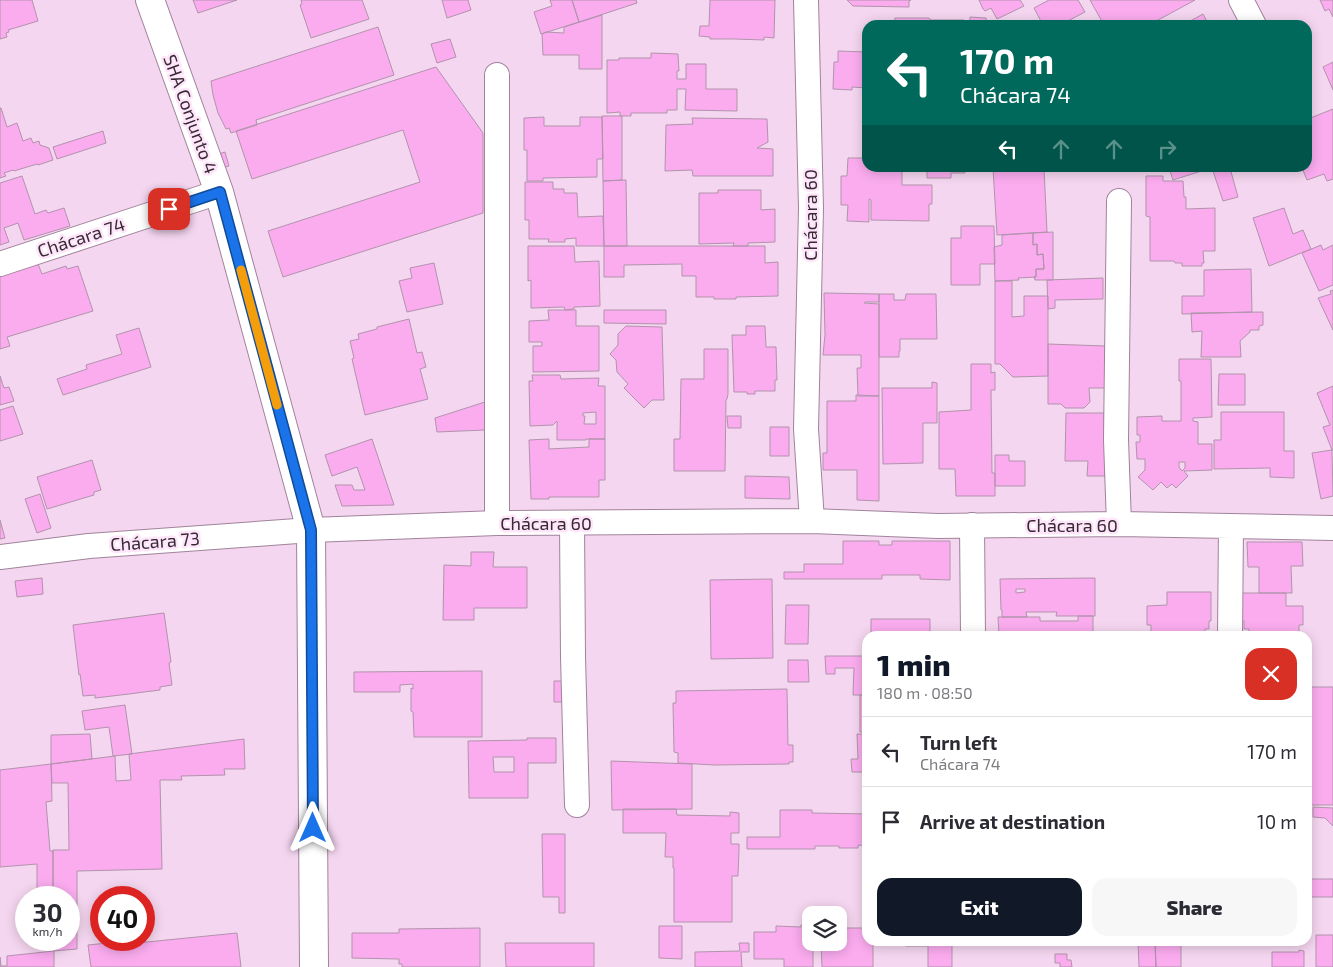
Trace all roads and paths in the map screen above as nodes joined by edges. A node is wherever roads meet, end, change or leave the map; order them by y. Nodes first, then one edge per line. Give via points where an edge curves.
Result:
1 (150, 0) edge
2 (806, 0) edge
3 (1241, 0) edge
4 (1251, 20) edge
5 (497, 75) dead end
6 (220, 192) junction
7 (1119, 202) dead end
8 (0, 264) edge
9 (812, 520) junction
10 (497, 522) junction
11 (572, 523) junction
12 (1119, 524) junction
13 (972, 525) junction
14 (1230, 526) junction
15 (1333, 528) edge
16 (311, 530) junction
17 (0, 557) edge
18 (973, 631) edge
19 (1230, 631) edge
20 (577, 806) dead end
21 (314, 967) edge

1 - 6 street, SHA Conjunto 4
2 - 9 street, Chácara 60 via 811,208 806,429
3 - 4 street
5 - 10 street
6 - 8 street, Chácara 74
6 - 16 street, SHA Conjunto 4
7 - 12 street via 1116,440
9 - 11 street, Chácara 60
9 - 13 street, Chácara 60
10 - 11 street, Chácara 60
10 - 16 street, Chácara 60
11 - 20 street
12 - 13 street, Chácara 60
12 - 14 street, Chácara 60
13 - 18 street
14 - 15 street, Chácara 60
14 - 19 street
16 - 17 street, Chácara 73 via 89,546
16 - 21 street, SHA Conjunto 4

